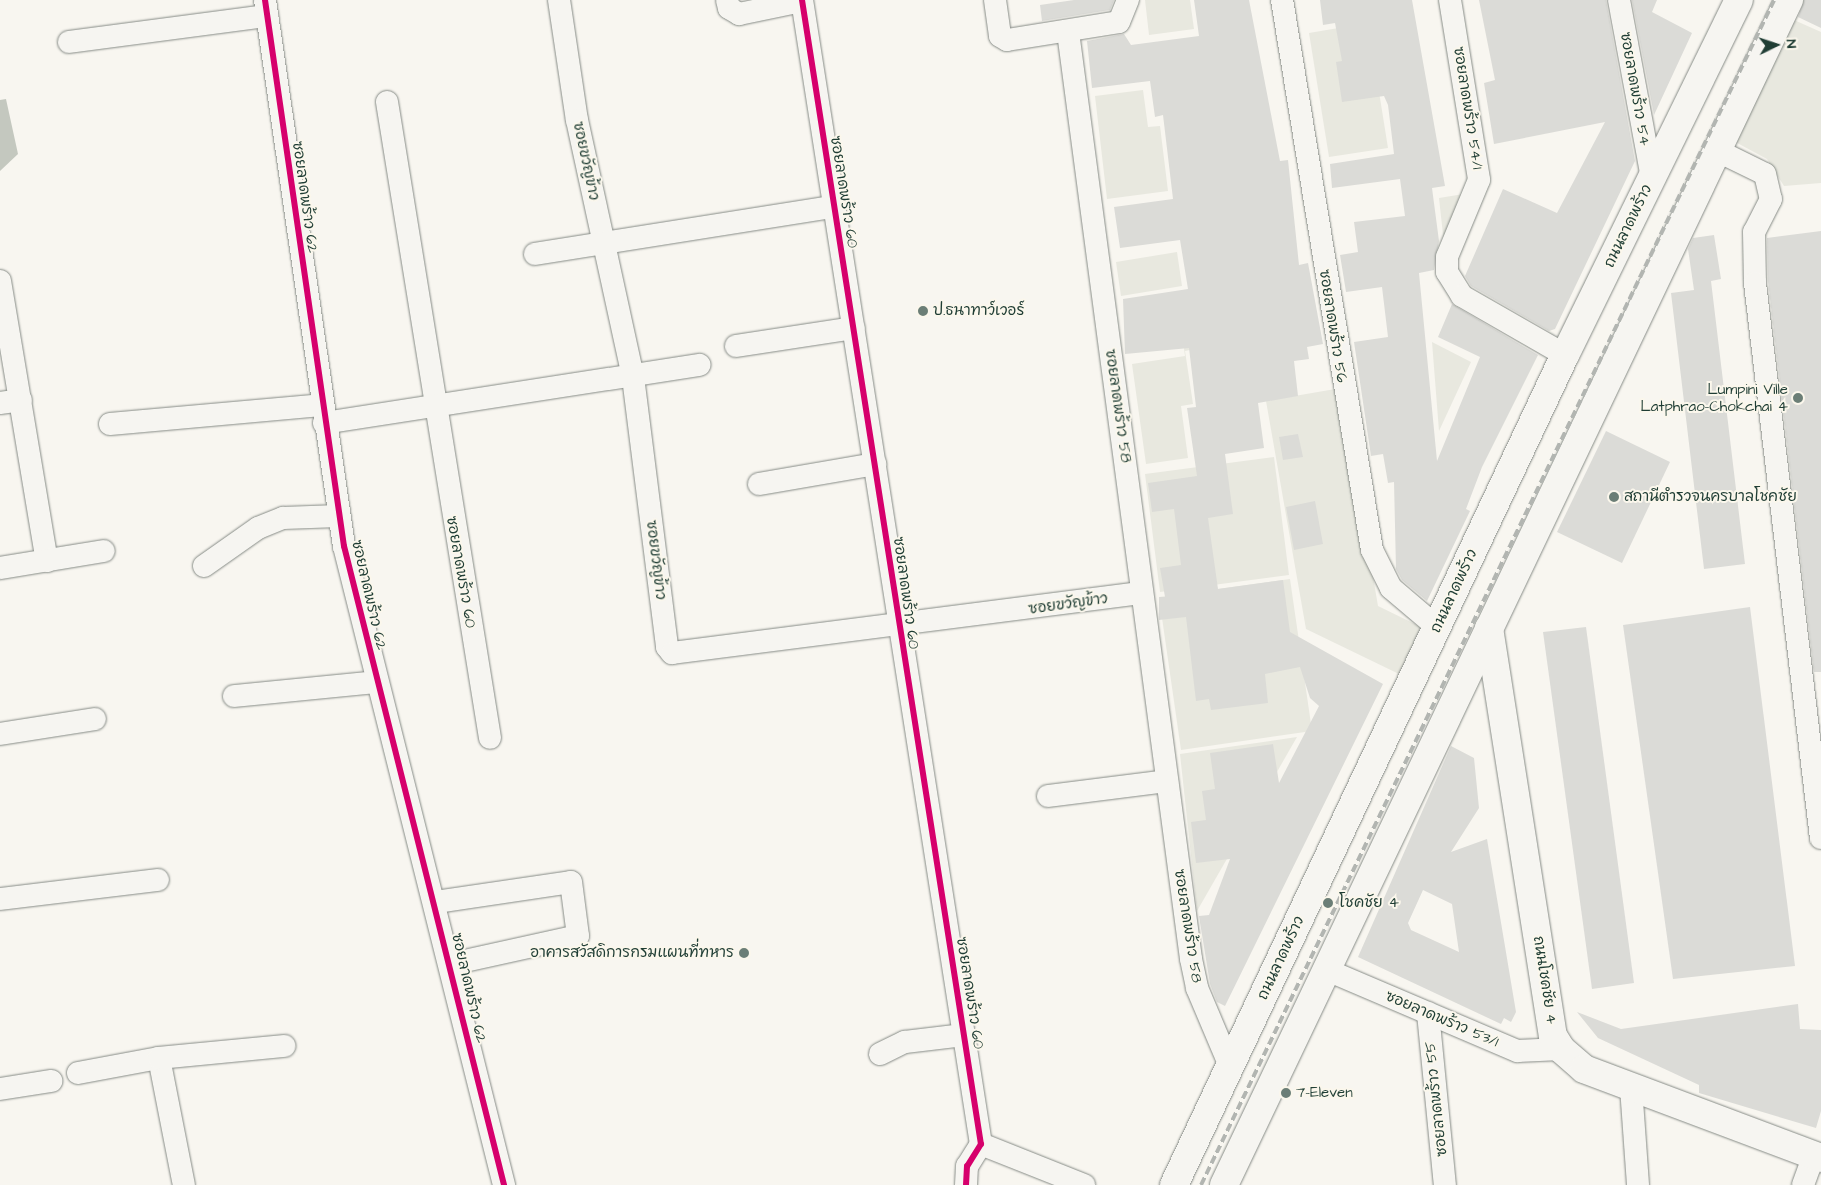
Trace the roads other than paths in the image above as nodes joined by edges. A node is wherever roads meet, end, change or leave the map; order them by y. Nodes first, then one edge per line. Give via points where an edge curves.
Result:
1 (558, 0) edge
2 (728, 0) edge
3 (802, 0) edge
4 (995, 0) edge
5 (1128, 0) edge
6 (1282, 0) edge
7 (1450, 0) edge
8 (1619, 0) edge
9 (1740, 0) edge
10 (1789, 0) edge
11 (266, 8) edge
12 (1068, 32) junction
13 (69, 42) dead end
14 (387, 102) dead end
15 (1718, 151) junction
16 (1652, 178) junction
17 (832, 207) junction
18 (604, 245) junction
19 (535, 254) dead end
20 (0, 281) edge
21 (854, 328) junction
22 (736, 346) dead end
23 (1565, 355) junction
24 (700, 365) dead end
25 (633, 377) junction
26 (10, 402) edge
27 (433, 406) junction
28 (323, 414) junction
29 (110, 424) dead end
30 (875, 464) junction
31 (759, 484) dead end
32 (339, 516) junction
33 (104, 551) dead end
34 (47, 560) junction
35 (204, 566) dead end
36 (0, 568) edge
37 (1141, 593) junction
38 (898, 627) junction
39 (1437, 627) junction
40 (1489, 628) junction
41 (377, 682) junction
42 (234, 696) dead end
43 (96, 719) dead end
44 (0, 734) edge
45 (490, 738) dead end
46 (1166, 781) junction
47 (1048, 796) dead end
48 (1821, 838) edge
49 (158, 880) dead end
50 (0, 899) edge
51 (436, 902) junction
52 (450, 964) junction
53 (1327, 970) junction
54 (1428, 1013) junction
55 (964, 1035) junction
56 (284, 1046) dead end
57 (1561, 1049) junction
58 (880, 1054) dead end
59 (159, 1058) junction
60 (1230, 1066) junction
61 (78, 1073) dead end
62 (51, 1081) dead end
63 (1631, 1087) junction
64 (0, 1089) edge
65 (981, 1144) junction
66 (1817, 1157) edge
67 (184, 1185) edge
68 (504, 1185) edge
69 (966, 1185) edge
70 (1084, 1185) edge
71 (1174, 1185) edge
72 (1224, 1185) edge
73 (1445, 1185) edge
74 (1638, 1185) edge
75 (1803, 1185) edge

1 - 18 street, ซอยขวัญข้าว via 577,120
2 - 3 street via 729,8 739,14
3 - 17 street, ซอยลาดพร้าว 60
4 - 12 street via 1003,39
5 - 12 street via 1119,22
6 - 39 street, ซอยลาดพร้าว 56 via 1372,550 1391,588
7 - 23 street, ซอยลาดพร้าว 54/1 via 1479,180 1447,257 1447,272 1462,296
8 - 16 street, ซอยลาดพร้าว 54
9 - 16 main road, ถนนลาดพร้าว
10 - 15 main road
11 - 13 street
11 - 28 street, ซอยลาดพร้าว 62
12 - 37 street, ซอยลาดพร้าว 58
14 - 27 street, ซอยลาดพร้าว 60
15 - 40 main road
15 - 48 street via 1765,174 1771,198 1754,232 1755,283
16 - 23 main road, ถนนลาดพร้าว
17 - 18 street, ซอยลาดพร้าว 60
17 - 21 street, ซอยลาดพร้าว 60
18 - 19 street, ซอยลาดพร้าว 60
18 - 25 street, ซอยขวัญข้าว
20 - 26 street
21 - 22 street
21 - 30 street, ซอยลาดพร้าว 60
23 - 39 main road, ถนนลาดพร้าว
24 - 25 street
25 - 27 street
25 - 38 street, ซอยขวัญข้าว via 667,647 672,653
26 - 34 street
27 - 28 street
27 - 45 street, ซอยลาดพร้าว 60
28 - 29 street
28 - 32 street, ซอยลาดพร้าว 62
30 - 31 street
30 - 38 street, ซอยลาดพร้าว 60
32 - 35 street via 283,518 258,528
32 - 41 street, ซอยลาดพร้าว 62
33 - 34 street
34 - 36 street
37 - 38 street, ซอยขวัญข้าว
37 - 46 street, ซอยลาดพร้าว 58
38 - 55 street, ซอยลาดพร้าว 60
39 - 60 main road, ถนนลาดพร้าว
40 - 53 main road
40 - 57 main road, ถนนโชคชัย 4 via 1554,1036
41 - 42 street
41 - 51 street, ซอยลาดพร้าว 62
43 - 44 street
46 - 47 street
46 - 60 street, ซอยลาดพร้าว 58 via 1197,988
49 - 50 street
51 - 52 street, ซอยลาดพร้าว 62
51 - 52 street via 571,882 578,936
52 - 68 street, ซอยลาดพร้าว 62
53 - 54 street, ซอยลาดพร้าว 53/1
53 - 72 main road
54 - 57 street, ซอยลาดพร้าว 53/1 via 1517,1051
54 - 73 street, ซอยลาดพร้าว 55
55 - 58 street via 905,1042
55 - 65 street, ซอยลาดพร้าว 60
56 - 59 street
57 - 63 main road, ถนนโชคชัย 4 via 1584,1070
59 - 61 street
59 - 67 street
60 - 71 main road, ถนนลาดพร้าว
62 - 64 street
63 - 66 main road, ถนนโชคชัย 4
63 - 74 street
65 - 69 street via 967,1166
65 - 70 street
66 - 75 street

